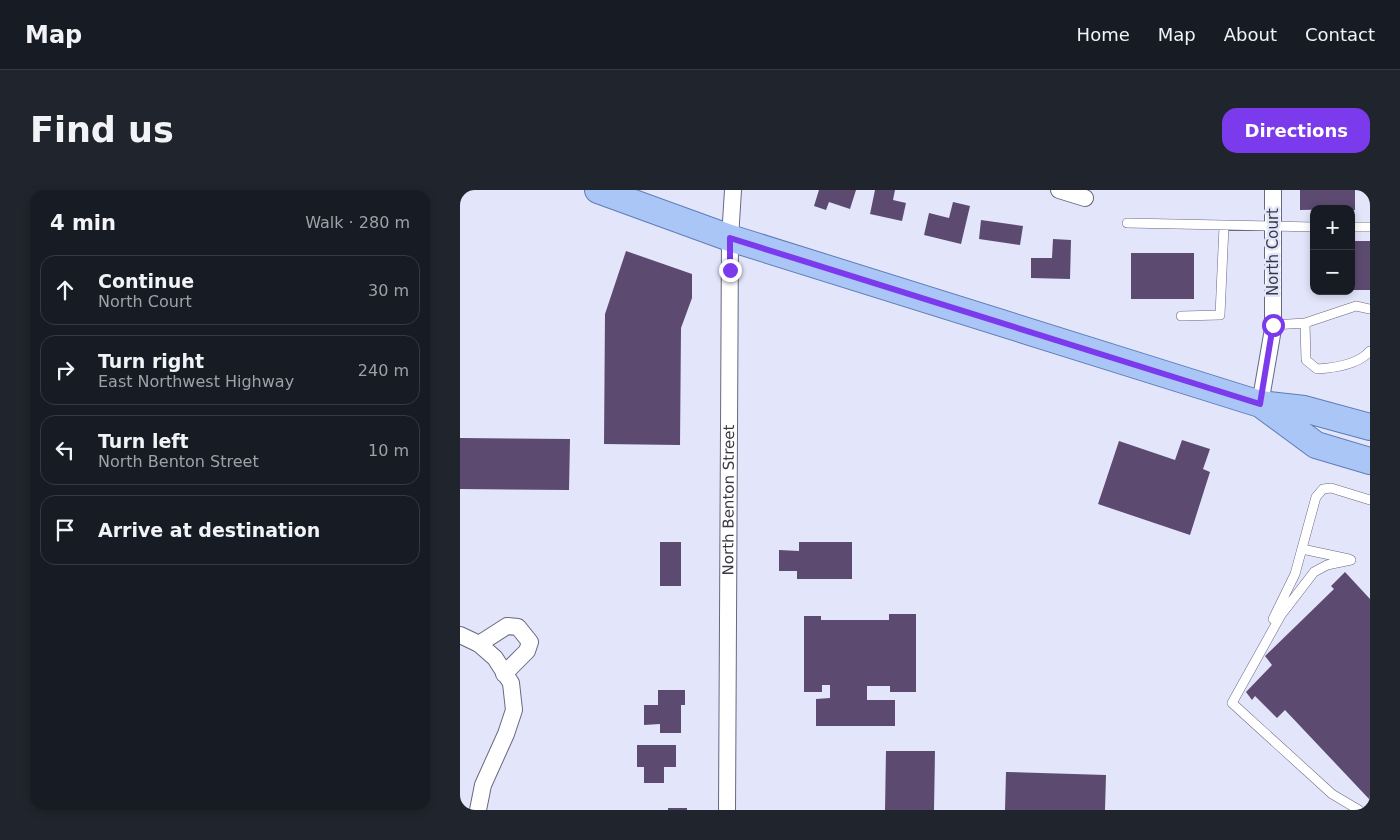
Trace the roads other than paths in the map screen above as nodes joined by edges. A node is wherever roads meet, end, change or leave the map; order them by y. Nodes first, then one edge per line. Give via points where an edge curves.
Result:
1 (598, 190) edge
2 (733, 190) edge
3 (1059, 190) edge
4 (1273, 190) edge
5 (1085, 198) dead end
6 (1127, 223) dead end
7 (1224, 226) junction
8 (1273, 227) junction
9 (1310, 227) edge
10 (1355, 227) edge
11 (1370, 227) edge
12 (730, 238) junction
13 (1370, 309) edge
14 (1181, 316) dead end
15 (1305, 323) junction
16 (1273, 325) junction
17 (1370, 351) edge
18 (1260, 404) junction
19 (1370, 427) edge
20 (1370, 461) edge
21 (1370, 500) edge
22 (1302, 548) junction
23 (460, 635) edge
24 (1269, 636) junction
25 (479, 644) junction
26 (504, 674) junction
27 (478, 810) edge
28 (727, 810) edge
29 (1359, 810) edge

1 - 12 main road
2 - 12 street, North Benton Street
3 - 5 street
4 - 8 street, North Court
6 - 7 lane
7 - 8 lane
7 - 14 lane via 1220,315
8 - 9 lane
8 - 16 street, North Court
10 - 11 lane
12 - 18 main road
12 - 28 street, North Benton Street
13 - 15 lane via 1356,306
15 - 16 lane
15 - 17 lane via 1306,360 1317,369 1339,368
16 - 18 street, North Court
18 - 19 main road via 1304,409
18 - 20 main road via 1316,444
21 - 22 lane via 1331,488 1323,489 1316,497
22 - 24 lane via 1296,574 1273,617
22 - 24 lane via 1351,560 1327,565 1314,572 1281,614
23 - 25 street
24 - 29 lane via 1232,703 1332,794
25 - 26 street via 495,658
25 - 26 street via 507,626 518,627 526,635 530,642 527,651
26 - 27 street via 511,683 514,710 483,785

